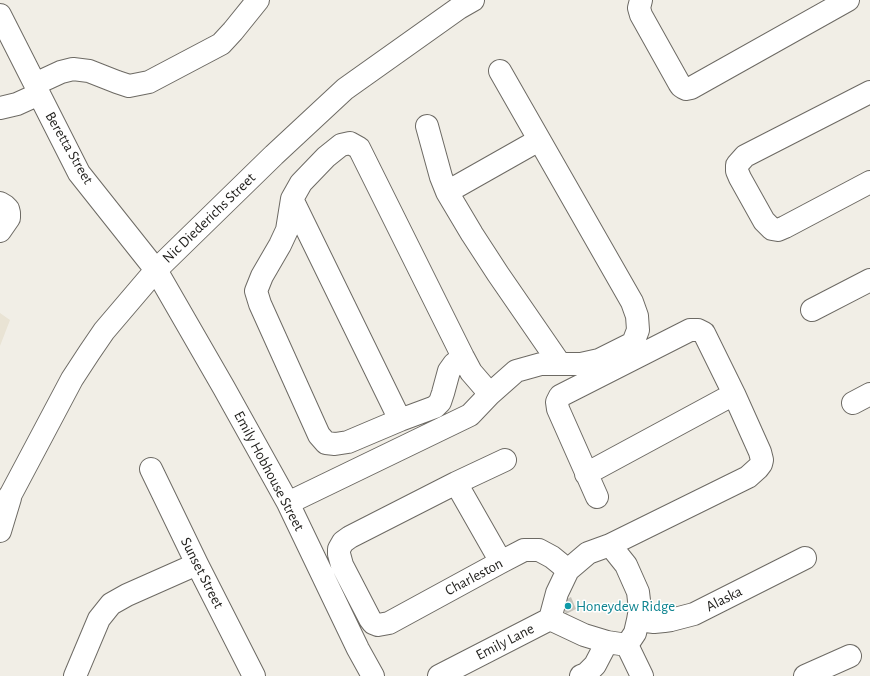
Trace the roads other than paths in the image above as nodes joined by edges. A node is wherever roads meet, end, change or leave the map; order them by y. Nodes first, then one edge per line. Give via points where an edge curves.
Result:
1 (258, 0) edge
2 (473, 0) edge
3 (641, 0) edge
4 (848, 0) edge
5 (0, 15) edge
6 (500, 71) dead end
7 (37, 89) junction
8 (870, 92) edge
9 (0, 108) edge
10 (427, 126) dead end
11 (539, 140) junction
12 (870, 182) edge
13 (447, 192) junction
14 (292, 199) junction
15 (0, 203) edge
16 (0, 231) edge
17 (156, 270) junction
18 (870, 280) edge
19 (812, 310) dead end
20 (463, 357) junction
21 (560, 364) junction
22 (490, 394) junction
23 (734, 394) junction
24 (400, 420) junction
25 (505, 460) dead end
26 (151, 469) dead end
27 (586, 474) junction
28 (456, 483) junction
29 (596, 497) dead end
30 (6, 502) edge
31 (288, 503) junction
32 (0, 531) edge
33 (610, 544) junction
34 (805, 558) dead end
35 (500, 562) junction
36 (197, 564) junction
37 (568, 570) junction
38 (550, 619) junction
39 (638, 620) junction
40 (617, 643) junction
41 (850, 656) dead end
42 (75, 676) edge
43 (254, 676) edge
44 (373, 676) edge
45 (439, 676) edge
46 (581, 676) edge
47 (642, 676) edge
48 (805, 676) edge

1 - 7 street via 221,44 148,82 129,86 89,71 73,69 61,72
2 - 17 street, Nic Diederichs Street via 345,89
3 - 4 street via 641,15 679,83 686,89
5 - 7 street, Beretta Street
6 - 11 street
7 - 9 street via 17,104
7 - 17 street, Beretta Street via 79,173
8 - 12 street via 745,156 737,165 740,178 764,221 772,229 778,230
10 - 13 street
11 - 13 street
11 - 21 street via 632,302 637,316 638,330 633,343 600,360 581,364
13 - 21 street via 498,274
14 - 20 street via 301,183 341,145 350,144 359,148
14 - 24 street
14 - 24 street via 287,230 256,291 313,423 326,443 335,444 348,442
15 - 16 street via 8,210 9,218
17 - 30 street, Nic Diederichs Street via 104,331 72,379
17 - 31 street, Emily Hobhouse Street
18 - 19 street
20 - 22 street via 471,372
20 - 24 street via 450,371 440,402 435,407
21 - 22 street via 540,364 516,371
22 - 31 street via 470,415
23 - 27 street
23 - 27 street, Emily Lane via 704,333 690,330 560,396 557,402 558,409
23 - 33 street, Emily Lane via 760,452 762,460 758,468 748,477
25 - 28 street
26 - 36 street, Sunset Street
27 - 29 street
28 - 35 street
28 - 35 street, Charleston via 350,537 339,548 342,565 370,619 378,625 389,623
30 - 32 street, Nic Diederichs Street
31 - 44 street, Emily Hobhouse Street
33 - 37 street, Emily Lane via 588,553
33 - 39 street via 626,565 638,592
34 - 39 street, Alaska via 694,614 664,622
35 - 37 street, Charleston via 524,550 538,550
36 - 42 street via 111,604 99,619
36 - 43 street, Sunset Street
37 - 38 street, Emily Lane via 557,593
38 - 40 street, Emily Lane via 577,632
38 - 45 street, Emily Lane
39 - 40 street via 635,634
40 - 46 street
40 - 47 street
41 - 48 street

